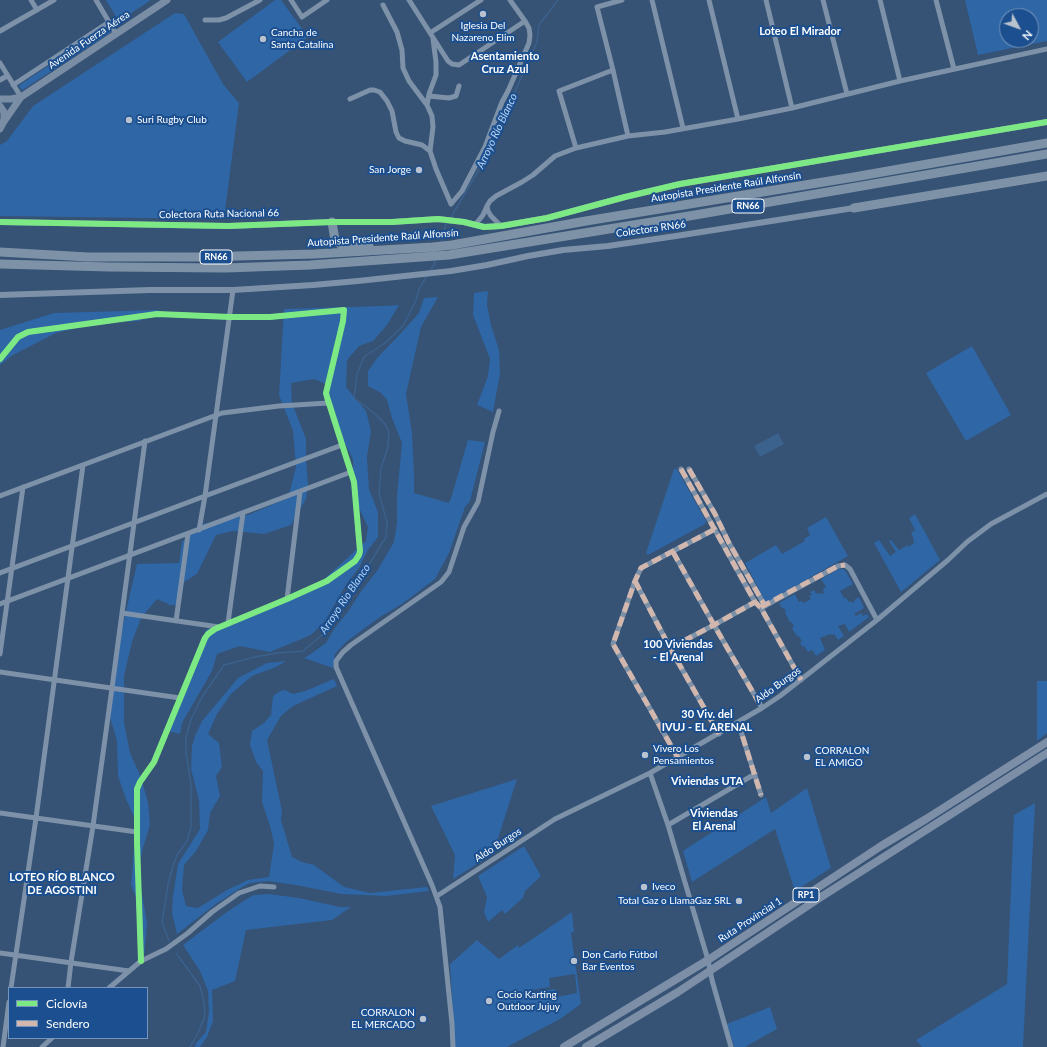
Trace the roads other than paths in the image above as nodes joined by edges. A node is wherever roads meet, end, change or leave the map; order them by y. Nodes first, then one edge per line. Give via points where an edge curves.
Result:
1 (31, 0) edge
2 (54, 0) edge
3 (96, 0) edge
4 (167, 0) edge
5 (260, 0) edge
6 (291, 0) edge
7 (328, 0) edge
8 (408, 0) edge
9 (481, 0) edge
10 (510, 0) edge
11 (622, 0) edge
12 (652, 0) edge
13 (709, 0) edge
14 (766, 0) edge
15 (823, 0) edge
16 (880, 0) edge
17 (936, 0) edge
18 (383, 5) dead end
19 (36, 10) junction
20 (205, 20) dead end
21 (109, 22) junction
22 (526, 22) junction
23 (0, 31) edge
24 (116, 34) junction
25 (431, 35) junction
26 (1047, 49) edge
27 (0, 63) edge
28 (613, 70) junction
29 (954, 70) junction
30 (7, 76) junction
31 (0, 80) edge
32 (900, 81) junction
33 (14, 85) junction
34 (459, 86) dead end
35 (847, 94) junction
36 (429, 96) junction
37 (21, 97) junction
38 (0, 99) edge
39 (350, 99) dead end
40 (427, 105) junction
41 (0, 106) edge
42 (792, 108) junction
43 (738, 119) junction
44 (1047, 122) edge
45 (2, 126) edge
46 (684, 128) junction
47 (628, 136) junction
48 (1047, 143) edge
49 (576, 148) junction
50 (430, 151) junction
51 (1047, 154) edge
52 (1047, 176) edge
53 (487, 206) junction
54 (854, 208) joint
55 (0, 222) edge
56 (332, 222) junction
57 (496, 222) junction
58 (476, 225) junction
59 (432, 248) junction
60 (0, 252) edge
61 (0, 264) edge
62 (233, 290) junction
63 (0, 295) edge
64 (230, 317) junction
65 (0, 359) edge
66 (328, 403) junction
67 (499, 411) dead end
68 (216, 415) junction
69 (145, 441) junction
70 (342, 445) junction
71 (83, 465) junction
72 (681, 469) dead end
73 (689, 469) dead end
74 (351, 472) junction
75 (23, 487) junction
76 (300, 492) junction
77 (1047, 494) edge
78 (0, 496) edge
79 (205, 496) junction
80 (243, 513) junction
81 (134, 522) junction
82 (715, 529) junction
83 (198, 530) junction
84 (188, 534) junction
85 (73, 546) junction
86 (673, 552) junction
87 (130, 556) junction
88 (12, 569) junction
89 (0, 573) edge
90 (68, 578) junction
91 (634, 581) junction
92 (287, 599) junction
93 (7, 601) junction
94 (755, 602) junction
95 (0, 604) edge
96 (763, 607) junction
97 (122, 614) junction
98 (877, 620) junction
99 (176, 621) junction
100 (228, 623) junction
101 (714, 625) junction
102 (220, 627) junction
103 (670, 648) junction
104 (0, 654) edge
105 (0, 672) edge
106 (54, 680) junction
107 (801, 680) junction
108 (112, 688) junction
109 (180, 698) junction
110 (762, 708) junction
111 (738, 722) junction
112 (719, 734) junction
113 (1047, 742) edge
114 (1047, 753) edge
115 (678, 758) junction
116 (650, 773) junction
117 (754, 774) junction
118 (761, 795) dead end
119 (0, 813) edge
120 (36, 818) junction
121 (668, 825) junction
122 (93, 826) junction
123 (137, 832) junction
124 (274, 887) dead end
125 (437, 896) junction
126 (0, 954) edge
127 (15, 956) junction
128 (708, 960) junction
129 (141, 961) junction
130 (71, 962) junction
131 (710, 970) junction
132 (129, 971) junction
133 (11, 987) edge
134 (68, 987) edge
135 (110, 987) edge
136 (8, 1010) edge
137 (51, 1039) edge
138 (3, 1047) edge
139 (42, 1047) edge
140 (452, 1047) edge
141 (564, 1047) edge
142 (586, 1047) edge
143 (731, 1047) edge

1 - 19 street
2 - 19 street
3 - 21 street
4 - 24 main road, Avenida Fuerza Aérea
5 - 20 street via 226,18
6 - 7 street via 302,17
8 - 25 street
9 - 25 street
10 - 22 street
11 - 28 street via 597,6
12 - 46 street
13 - 43 street
14 - 42 street
15 - 35 street
16 - 32 street
17 - 29 street
18 - 40 street via 397,32 403,68 409,81
19 - 23 street
21 - 24 street
21 - 33 street
22 - 25 street via 459,65 448,61
22 - 50 street via 529,28 529,43 485,147 462,191 451,204
24 - 37 main road, Avenida Fuerza Aérea
25 - 36 street via 436,75
26 - 29 street
27 - 30 street
28 - 47 street
28 - 49 street via 559,92
29 - 32 street
30 - 31 street
30 - 33 street
32 - 35 street
33 - 37 street
34 - 36 street via 456,96
35 - 42 street
36 - 40 street
37 - 38 main road, Avenida Fuerza Aérea
37 - 45 main road, Avenida Fuerza Aérea
39 - 50 street via 370,90 380,92 392,111 399,138 422,145
40 - 50 street via 433,127
41 - 45 main road, Avenida Fuerza Aérea via 4,112
42 - 43 street
43 - 46 street
44 - 57 street, Colectora Ruta Nacional 66 via 680,184 547,218
46 - 47 street
47 - 49 street
48 - 59 highway, Autopista Presidente Raúl Alfonsín / RN66
49 - 53 street via 555,156 527,179 496,196
51 - 59 highway, Autopista Presidente Raúl Alfonsín / RN66 via 696,215 449,254
52 - 54 highway
53 - 57 street
53 - 58 street
54 - 62 street, Colectora RN66 via 608,246 563,250 451,271
55 - 56 street, Colectora Ruta Nacional 66 via 228,226
56 - 58 street, Colectora Ruta Nacional 66 via 438,219
56 - 59 highway via 335,240 346,246
57 - 58 street, Colectora Ruta Nacional 66 via 484,227
59 - 60 highway, Autopista Presidente Raúl Alfonsín / RN66 via 199,257 88,257
59 - 61 highway, Autopista Presidente Raúl Alfonsín / RN66 via 310,265 226,268
62 - 63 street
62 - 64 street
64 - 65 street via 157,314 28,332 18,337
64 - 66 street via 270,317 344,310 326,393
64 - 68 street
66 - 68 street via 279,406
66 - 70 street
67 - 125 street via 478,502 464,527 449,572 441,582 343,652 336,661 336,667
68 - 69 street
68 - 79 street
69 - 71 street
69 - 81 street
70 - 74 street
70 - 79 street
71 - 75 street
71 - 85 street
72 - 82 street
73 - 96 street
74 - 76 street
74 - 92 street via 354,482 359,555 332,578
75 - 78 street
75 - 88 street
76 - 80 street
76 - 92 street
77 - 98 street, Aldo Burgos via 991,524
79 - 81 street
79 - 83 street
80 - 83 street
80 - 100 street
81 - 85 street
81 - 87 street
82 - 86 street
82 - 94 street
83 - 84 street
84 - 87 street
84 - 99 street
85 - 88 street
85 - 90 street
86 - 91 street via 641,568
86 - 101 street
87 - 90 street
87 - 97 street
88 - 89 street
88 - 93 street
90 - 93 street
90 - 106 street
91 - 103 street
91 - 115 street via 613,644
92 - 100 street
93 - 95 street
93 - 104 street
94 - 96 street
94 - 101 street
96 - 98 street via 838,566 845,565 850,569
96 - 107 street
97 - 99 street
97 - 108 street
98 - 107 street, Aldo Burgos
99 - 102 street
100 - 102 street
101 - 103 street
101 - 110 street
102 - 109 street via 205,638
103 - 112 street
105 - 106 street
106 - 108 street
106 - 120 street
107 - 110 street, Aldo Burgos
108 - 109 street
108 - 122 street
109 - 123 street via 154,762 137,789
110 - 111 street, Aldo Burgos
111 - 112 street, Aldo Burgos
111 - 117 street
112 - 115 street, Aldo Burgos
113 - 128 main road, Ruta Provincial 1 / RP1 via 881,846
114 - 131 main road, Ruta Provincial 1 / RP1
115 - 116 street, Aldo Burgos
116 - 121 street
116 - 125 street, Aldo Burgos via 555,819
117 - 118 street
117 - 121 street
119 - 120 street
120 - 122 street
120 - 127 street
121 - 128 street
122 - 123 street
122 - 130 street
123 - 129 street
124 - 129 street via 260,886 239,893 188,933
125 - 140 street via 452,1024
126 - 127 street
127 - 130 street
127 - 133 street
128 - 131 street
128 - 141 main road, Ruta Provincial 1 / RP1
129 - 132 street
130 - 132 street
130 - 134 street
131 - 142 main road, Ruta Provincial 1 / RP1
131 - 143 street
132 - 135 street
136 - 138 street
137 - 139 street

